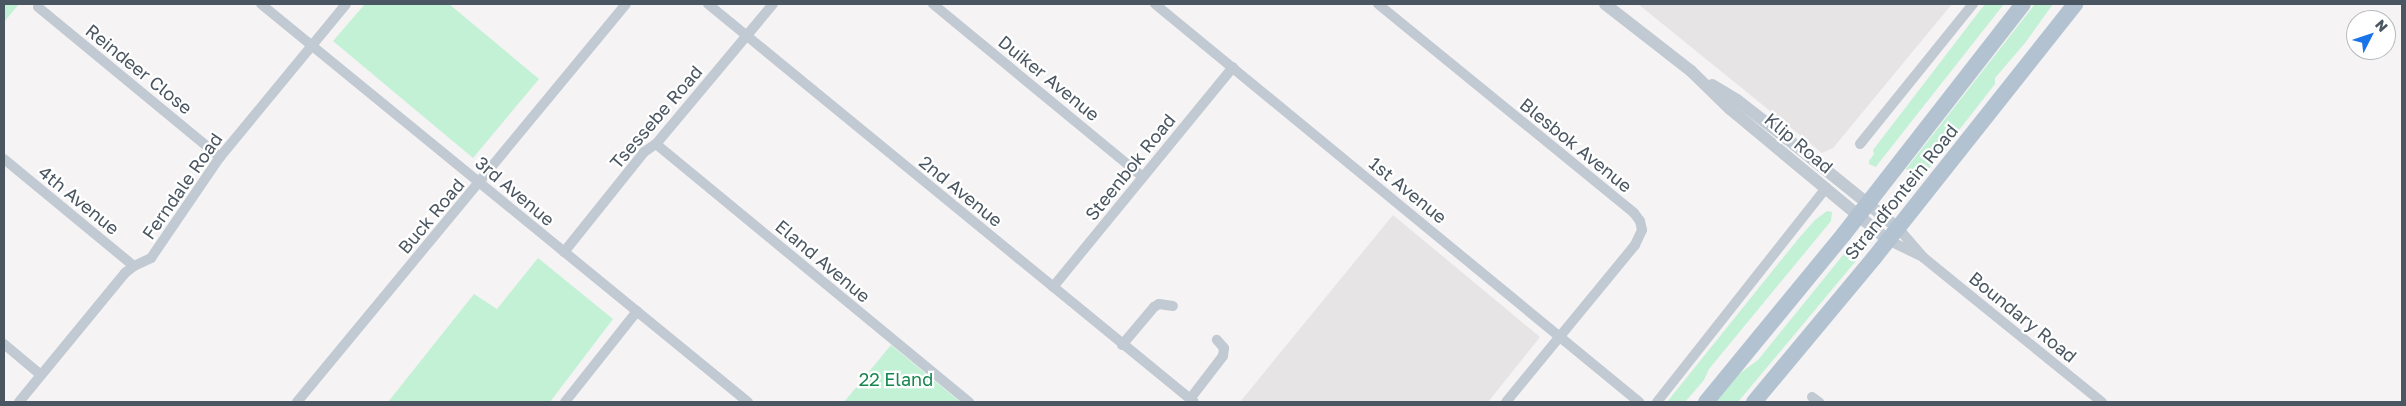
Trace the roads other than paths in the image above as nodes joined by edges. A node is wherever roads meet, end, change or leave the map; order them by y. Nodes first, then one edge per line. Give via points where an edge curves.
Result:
1 (261, 4) edge
2 (346, 4) edge
3 (626, 4) edge
4 (708, 4) edge
5 (773, 4) edge
6 (933, 4) edge
7 (1155, 4) edge
8 (1378, 4) edge
9 (1605, 4) edge
10 (1973, 4) edge
11 (2023, 4) edge
12 (2075, 4) edge
13 (38, 7) dead end
14 (747, 36) junction
15 (312, 45) junction
16 (1233, 67) junction
17 (1768, 132) junction
18 (656, 144) junction
19 (1860, 144) dead end
20 (1795, 145) junction
21 (1787, 155) junction
22 (220, 157) junction
23 (4, 159) edge
24 (1144, 177) junction
25 (479, 183) junction
26 (1826, 188) junction
27 (1863, 209) junction
28 (1893, 234) junction
29 (564, 252) junction
30 (1924, 258) junction
31 (134, 266) junction
32 (1053, 287) junction
33 (1172, 306) dead end
34 (637, 311) junction
35 (1560, 336) junction
36 (1217, 340) dead end
37 (4, 344) edge
38 (1122, 345) junction
39 (41, 375) junction
40 (1192, 401) edge
41 (19, 402) edge
42 (298, 402) edge
43 (565, 402) edge
44 (748, 402) edge
45 (969, 402) edge
46 (1506, 402) edge
47 (1639, 402) edge
48 (1658, 402) edge
49 (1706, 402) edge
50 (1754, 402) edge
51 (2102, 402) edge

1 - 15 street, 3rd Avenue
2 - 15 street, Ferndale Road
3 - 25 street, Buck Road
4 - 14 street, 2nd Avenue
5 - 14 street, Tsessebe Road
6 - 24 street, Duiker Avenue
7 - 16 street, 1st Avenue
8 - 35 street, Blesbok Avenue via 1640,221 1639,239
9 - 17 street, Klip Road via 1691,71 1737,100
10 - 19 street
11 - 27 main road, Strandfontein Road
12 - 28 main road, Strandfontein Road
13 - 22 street, Reindeer Close
14 - 18 street, Tsessebe Road
14 - 32 street, 2nd Avenue
15 - 22 street, Ferndale Road
15 - 25 street, 3rd Avenue
16 - 24 street, Steenbok Road
16 - 35 street, 1st Avenue
17 - 20 street, Klip Road
17 - 21 street, Klip Road
18 - 29 street, Tsessebe Road via 644,152
18 - 45 street, Eland Avenue
20 - 21 street
20 - 27 street, Klip Road
21 - 26 street, Klip Road
22 - 31 street, Ferndale Road via 151,258
23 - 31 street, 4th Avenue
24 - 32 street, Steenbok Road
25 - 29 street, 3rd Avenue
25 - 42 street, Buck Road
26 - 27 street, Klip Road
26 - 48 street
27 - 28 street, Klip Road
27 - 49 main road, Strandfontein Road
28 - 30 street, Boundary Road
28 - 30 street, Boundary Road
28 - 50 main road, Strandfontein Road
29 - 34 street, 3rd Avenue
30 - 51 street, Boundary Road
31 - 39 street, Ferndale Road
32 - 38 street, 2nd Avenue
33 - 38 street via 1159,304 1154,307
34 - 43 street
34 - 44 street, 3rd Avenue
35 - 46 street
35 - 47 street, 1st Avenue
36 - 40 street via 1224,348 1223,356
37 - 39 street
38 - 40 street, 2nd Avenue
39 - 41 street, Ferndale Road

